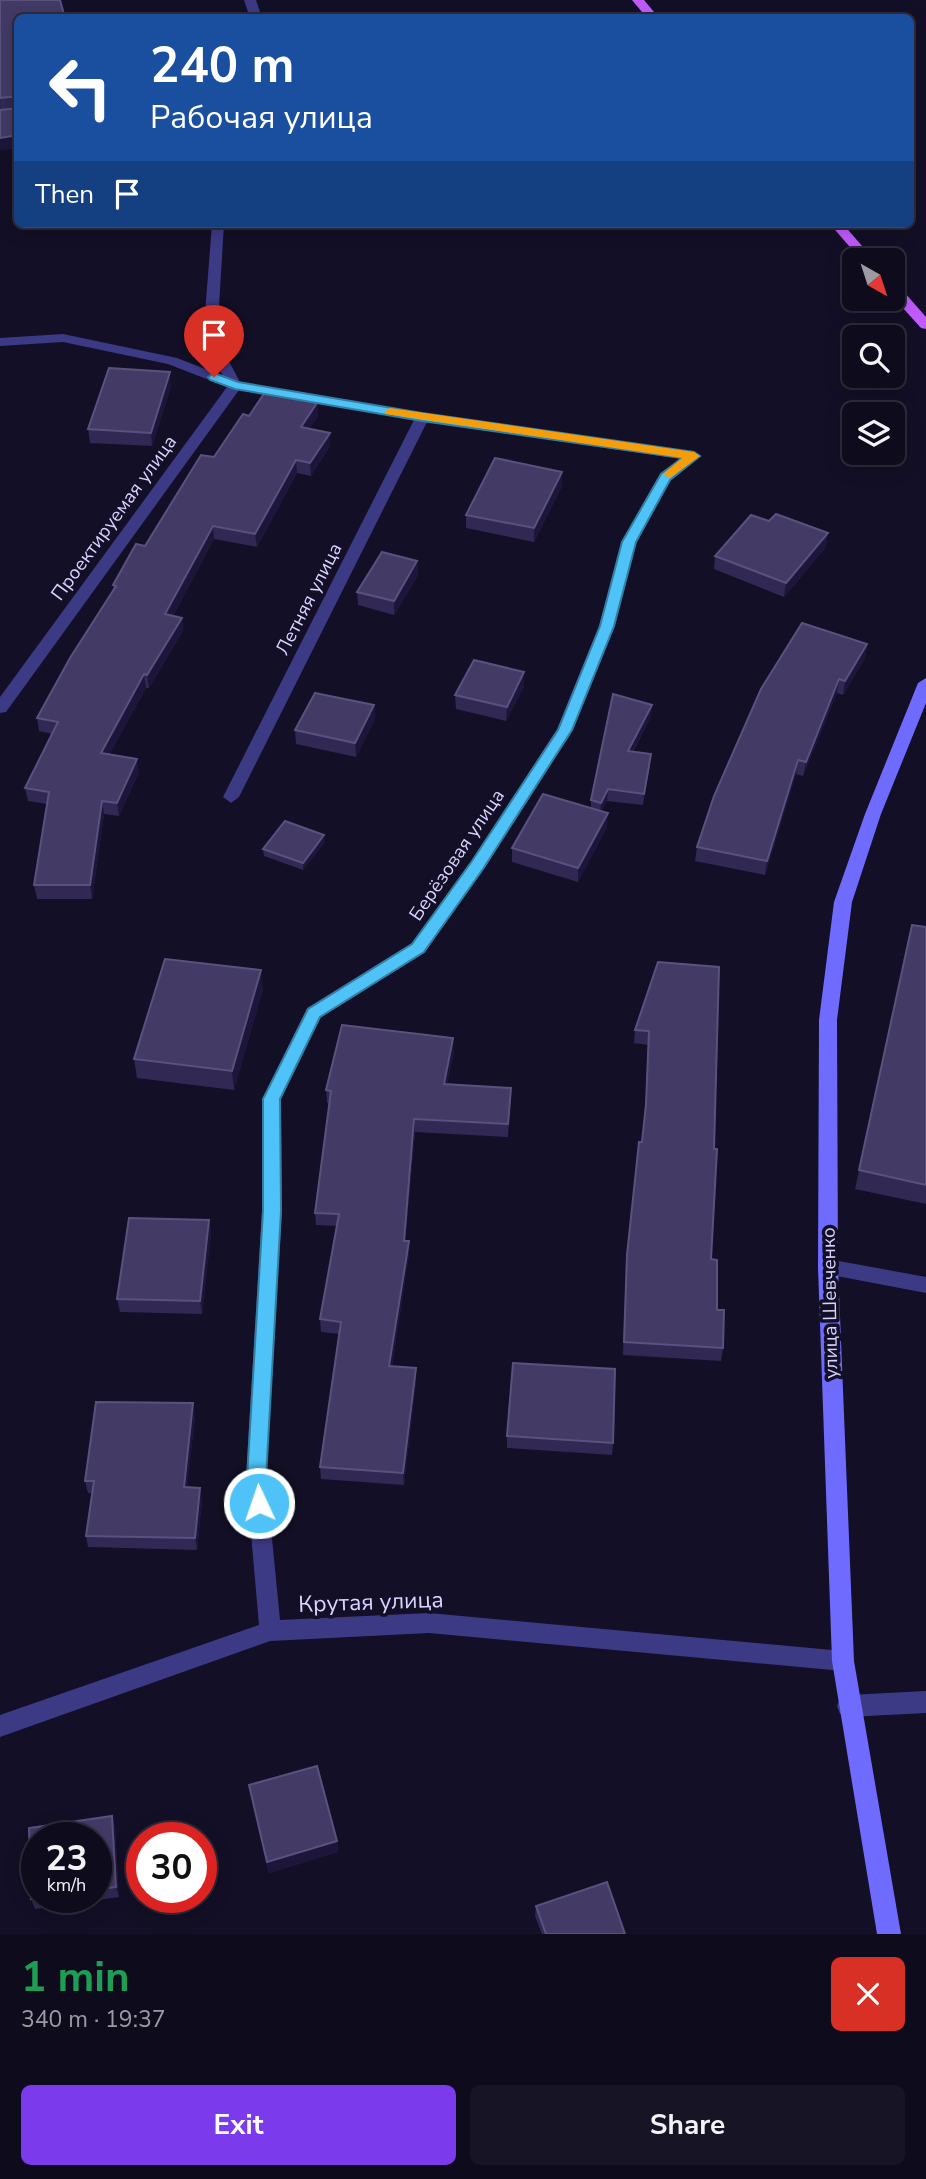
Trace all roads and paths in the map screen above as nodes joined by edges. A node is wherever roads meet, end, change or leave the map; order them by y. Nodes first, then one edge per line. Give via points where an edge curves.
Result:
1 (638, 0) edge
2 (650, 14) edge
3 (218, 228) edge
4 (840, 228) edge
5 (857, 248) edge
6 (905, 302) edge
7 (926, 325) edge
8 (0, 342) edge
9 (235, 385) junction
10 (422, 417) junction
11 (926, 683) edge
12 (0, 708) edge
13 (232, 797) dead end
14 (828, 1267) junction
15 (926, 1285) edge
16 (270, 1631) junction
17 (843, 1661) junction
18 (926, 1702) edge
19 (848, 1706) junction
20 (0, 1726) edge
21 (889, 1934) edge

1 - 2 main road
3 - 9 street via 210,339
4 - 5 main road
6 - 7 main road
8 - 9 street via 63,338 172,360
9 - 10 street
9 - 12 street, Проектируемая улица
10 - 13 street, Летняя улица
10 - 16 street, Берёзовая улица via 694,456 665,477 629,542 607,626 565,730 478,865 418,948 313,1013 272,1099 272,1211 257,1478
11 - 14 main road, улица Шевченко via 843,902 828,1020
14 - 15 street
14 - 17 main road, улица Шевченко
16 - 17 street, Крутая улица via 429,1623
16 - 20 street, Крутая улица
17 - 19 main road, улица Шевченко
18 - 19 street
19 - 21 main road, улица Шевченко

